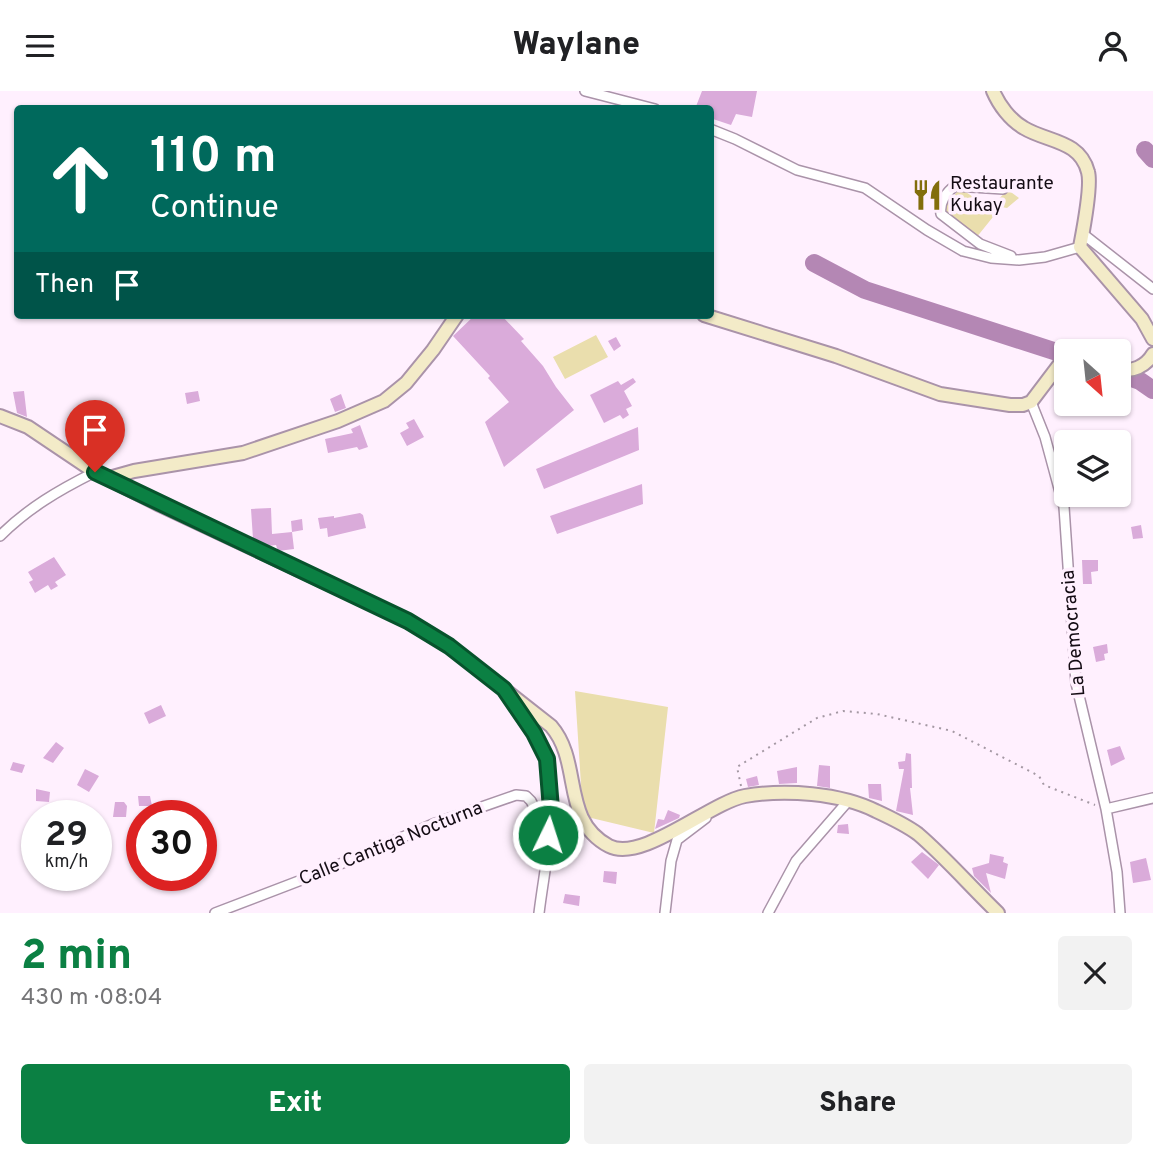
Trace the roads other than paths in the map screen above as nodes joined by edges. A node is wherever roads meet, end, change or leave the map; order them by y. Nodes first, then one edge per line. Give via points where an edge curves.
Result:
1 (585, 91) edge
2 (993, 91) edge
3 (639, 105) edge
4 (714, 131) edge
5 (1003, 189) dead end
6 (1083, 234) junction
7 (1080, 247) junction
8 (1019, 260) junction
9 (1153, 289) edge
10 (714, 318) edge
11 (454, 319) edge
12 (1153, 339) edge
13 (1153, 354) edge
14 (1131, 370) edge
15 (1054, 373) edge
16 (1031, 402) junction
17 (0, 417) edge
18 (95, 472) junction
19 (109, 478) junction
20 (0, 536) edge
21 (504, 689) junction
22 (1153, 798) edge
23 (849, 800) junction
24 (720, 805) junction
25 (1105, 809) junction
26 (548, 835) junction
27 (215, 913) edge
28 (538, 913) edge
29 (665, 913) edge
30 (768, 913) edge
31 (998, 913) edge
32 (1120, 913) edge

1 - 3 street
2 - 6 street via 1016,123 1069,145 1082,158 1089,173
4 - 8 street via 797,170 865,188 963,251
5 - 8 street via 955,186 942,203 941,214 979,244
6 - 7 street
6 - 9 street
7 - 8 street
7 - 12 street via 1142,319
10 - 16 street via 940,394 1010,405
11 - 19 street via 406,383 384,401 243,453
13 - 14 street
15 - 16 street
16 - 25 street, La Democracia via 1064,507 1076,683
17 - 18 street via 28,427
18 - 19 street
18 - 20 street via 54,492
19 - 21 street via 408,621
21 - 24 street via 558,734 583,824 607,845 620,851 634,849
21 - 26 street via 547,759
22 - 25 street
23 - 24 street via 774,793
23 - 30 street via 796,861
23 - 31 street via 916,833
24 - 29 street via 677,840
25 - 32 street, La Democracia
26 - 27 street, Calle Cantiga Nocturna via 531,801 516,795
26 - 28 street

